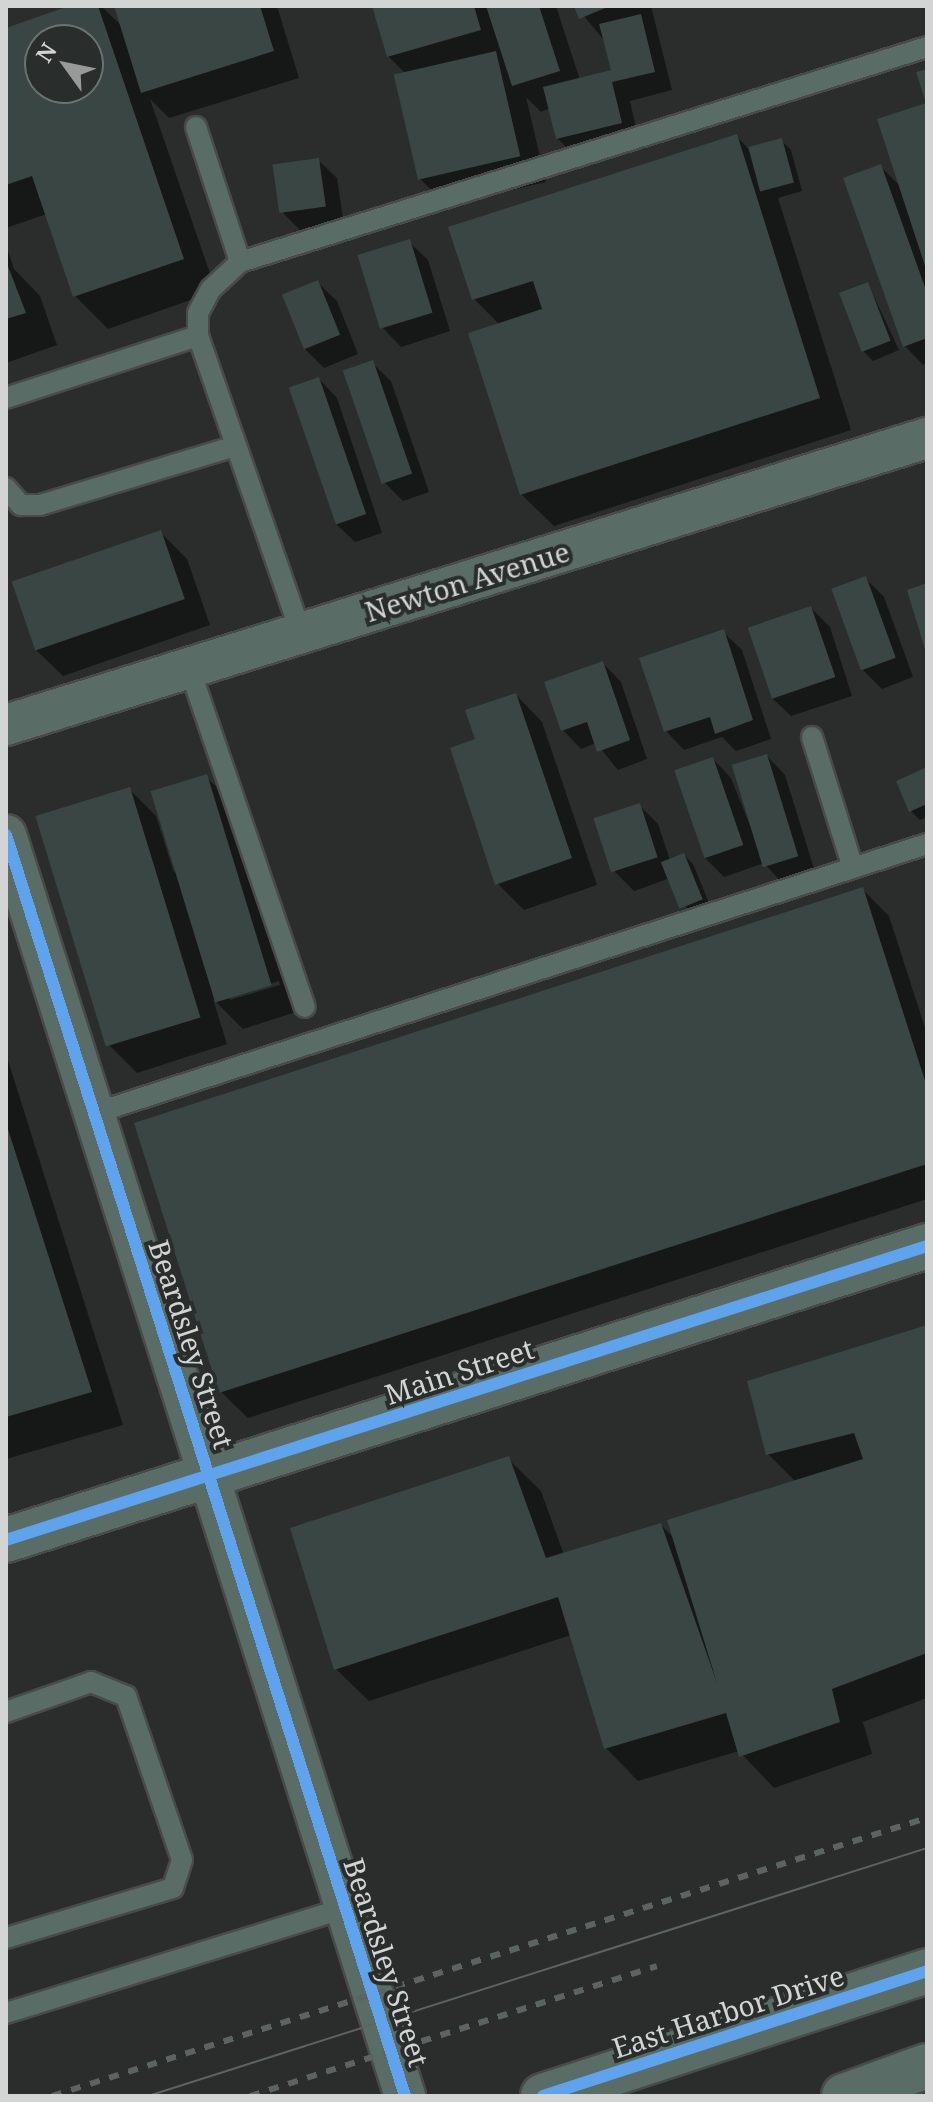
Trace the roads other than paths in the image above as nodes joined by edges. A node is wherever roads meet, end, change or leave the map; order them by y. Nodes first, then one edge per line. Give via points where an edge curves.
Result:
1 (927, 47) edge
2 (196, 127) dead end
3 (240, 262) junction
4 (198, 336) junction
5 (6, 398) edge
6 (927, 438) edge
7 (236, 446) junction
8 (6, 488) edge
9 (301, 633) junction
10 (189, 667) junction
11 (6, 725) edge
12 (812, 737) dead end
13 (6, 835) edge
14 (927, 844) edge
15 (853, 868) junction
16 (305, 1007) dead end
17 (92, 1114) junction
18 (927, 1246) edge
19 (210, 1476) junction
20 (6, 1540) edge
21 (6, 1712) edge
22 (345, 1908) junction
23 (6, 1938) edge
24 (927, 1971) edge
25 (6, 2013) edge
26 (927, 2066) edge
27 (405, 2096) edge
28 (543, 2096) edge
29 (844, 2096) edge

1 - 3 lane
2 - 3 lane
3 - 4 lane via 211,289 198,313
4 - 5 lane
4 - 7 lane
6 - 9 street, Newton Avenue
7 - 8 lane via 40,505 21,505
7 - 9 lane
9 - 10 street, Newton Avenue
10 - 11 street, Newton Avenue
10 - 16 lane
12 - 15 lane
13 - 17 street, Beardsley Street
14 - 15 lane
15 - 17 lane
17 - 19 street, Beardsley Street
18 - 19 street, Main Street
19 - 20 street, Main Street
19 - 22 street, Beardsley Street
21 - 23 lane via 91,1682 126,1696 182,1860 173,1888
22 - 25 lane
22 - 27 street, Beardsley Street
24 - 28 main road, East Harbor Drive
26 - 29 main road

